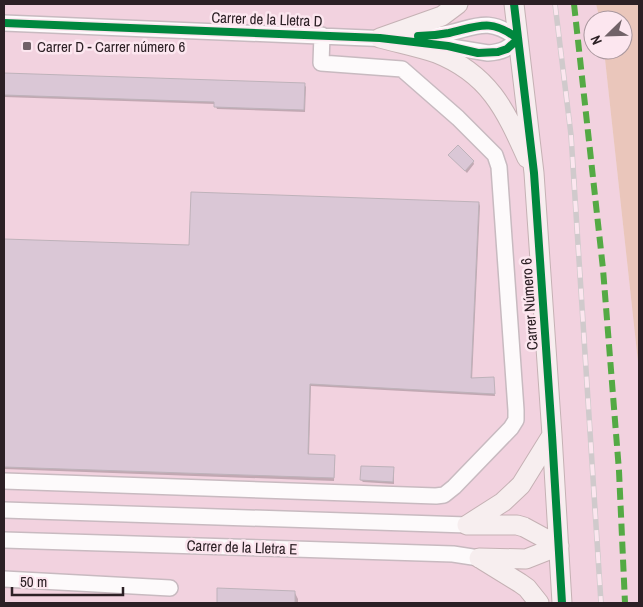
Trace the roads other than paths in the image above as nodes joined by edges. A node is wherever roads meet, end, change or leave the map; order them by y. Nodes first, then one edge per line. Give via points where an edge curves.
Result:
1 (458, 4) edge
2 (514, 4) edge
3 (4, 24) edge
4 (322, 35) junction
5 (380, 38) junction
6 (518, 39) junction
7 (534, 174) junction
8 (552, 435) junction
9 (4, 481) edge
10 (4, 510) edge
11 (467, 525) junction
12 (4, 540) edge
13 (559, 546) junction
14 (480, 558) junction
15 (4, 579) edge
16 (170, 588) dead end
17 (539, 603) edge
18 (562, 603) edge

1 - 5 main road via 442,16
2 - 6 main road, Carrer Número 6
3 - 4 street, Carrer de la Lletra D
4 - 5 street, Carrer de la Lletra D
4 - 9 street via 322,63 402,69 495,154 499,167 516,410 516,420 511,428 454,487 444,495 436,496
5 - 6 street via 437,35 477,25 507,30
5 - 6 street via 488,53 508,49
5 - 7 main road via 436,54 479,79 508,117
6 - 7 main road, Carrer Número 6
7 - 8 main road, Carrer Número 6
8 - 11 main road via 521,485 503,502
8 - 13 main road, Carrer Número 6
10 - 11 street, Carrer de la Lletra E
11 - 13 main road via 524,526
12 - 14 street, Carrer de la Lletra E via 453,554
13 - 14 main road via 526,559
13 - 18 main road, Carrer Número 6
14 - 17 main road via 527,588
15 - 16 street

